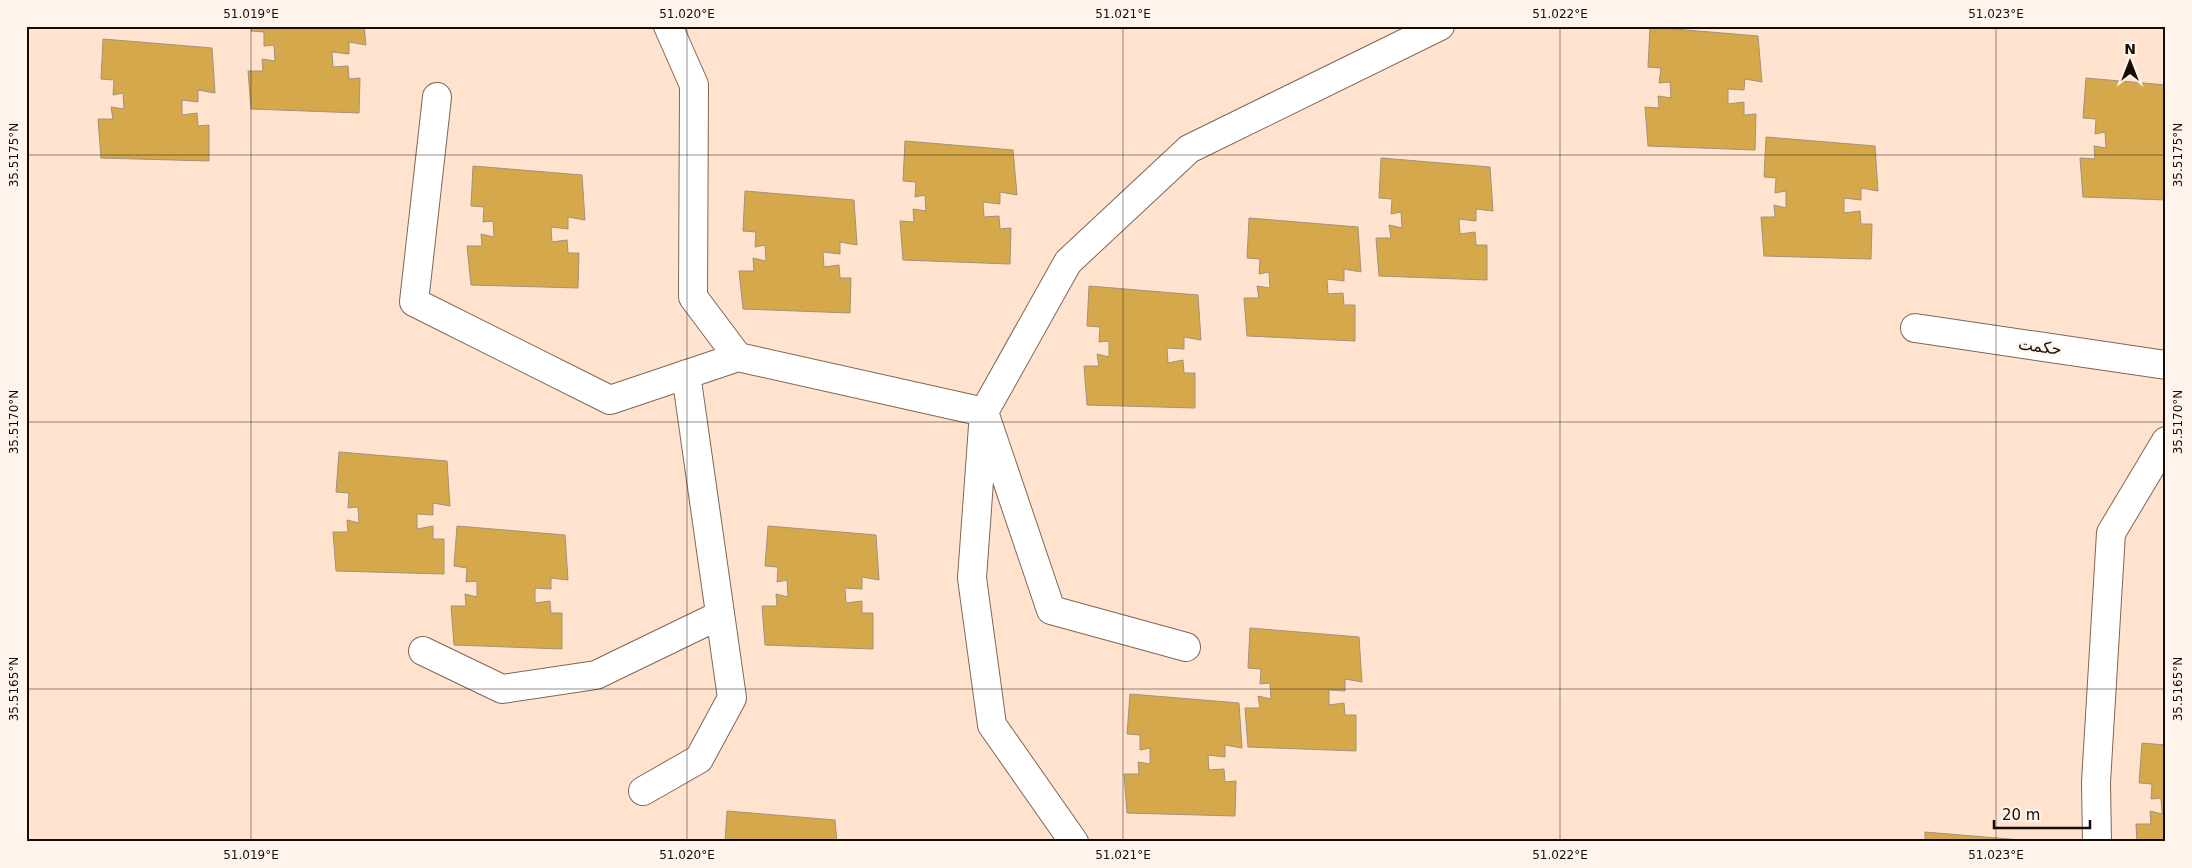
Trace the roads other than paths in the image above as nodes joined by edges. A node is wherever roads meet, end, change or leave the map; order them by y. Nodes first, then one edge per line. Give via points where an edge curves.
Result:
1 (668, 26) edge
2 (1440, 26) edge
3 (437, 97) dead end
4 (1915, 328) dead end
5 (738, 357) junction
6 (2166, 365) edge
7 (686, 374) junction
8 (984, 412) junction
9 (2166, 441) edge
10 (720, 615) junction
11 (1186, 647) dead end
12 (423, 651) dead end
13 (643, 791) dead end
14 (1074, 842) edge
15 (2097, 842) edge

1 - 5 street via 694,86 693,297
2 - 8 street via 1189,149 1068,262
3 - 7 street via 414,302 610,400
4 - 6 street, حکمت
5 - 7 street
5 - 8 street
7 - 10 street
8 - 11 street via 1050,610
8 - 14 street via 972,578 992,725
9 - 15 street via 2111,533 2096,782
10 - 12 street via 596,675 502,689
10 - 13 street via 732,698 699,759

